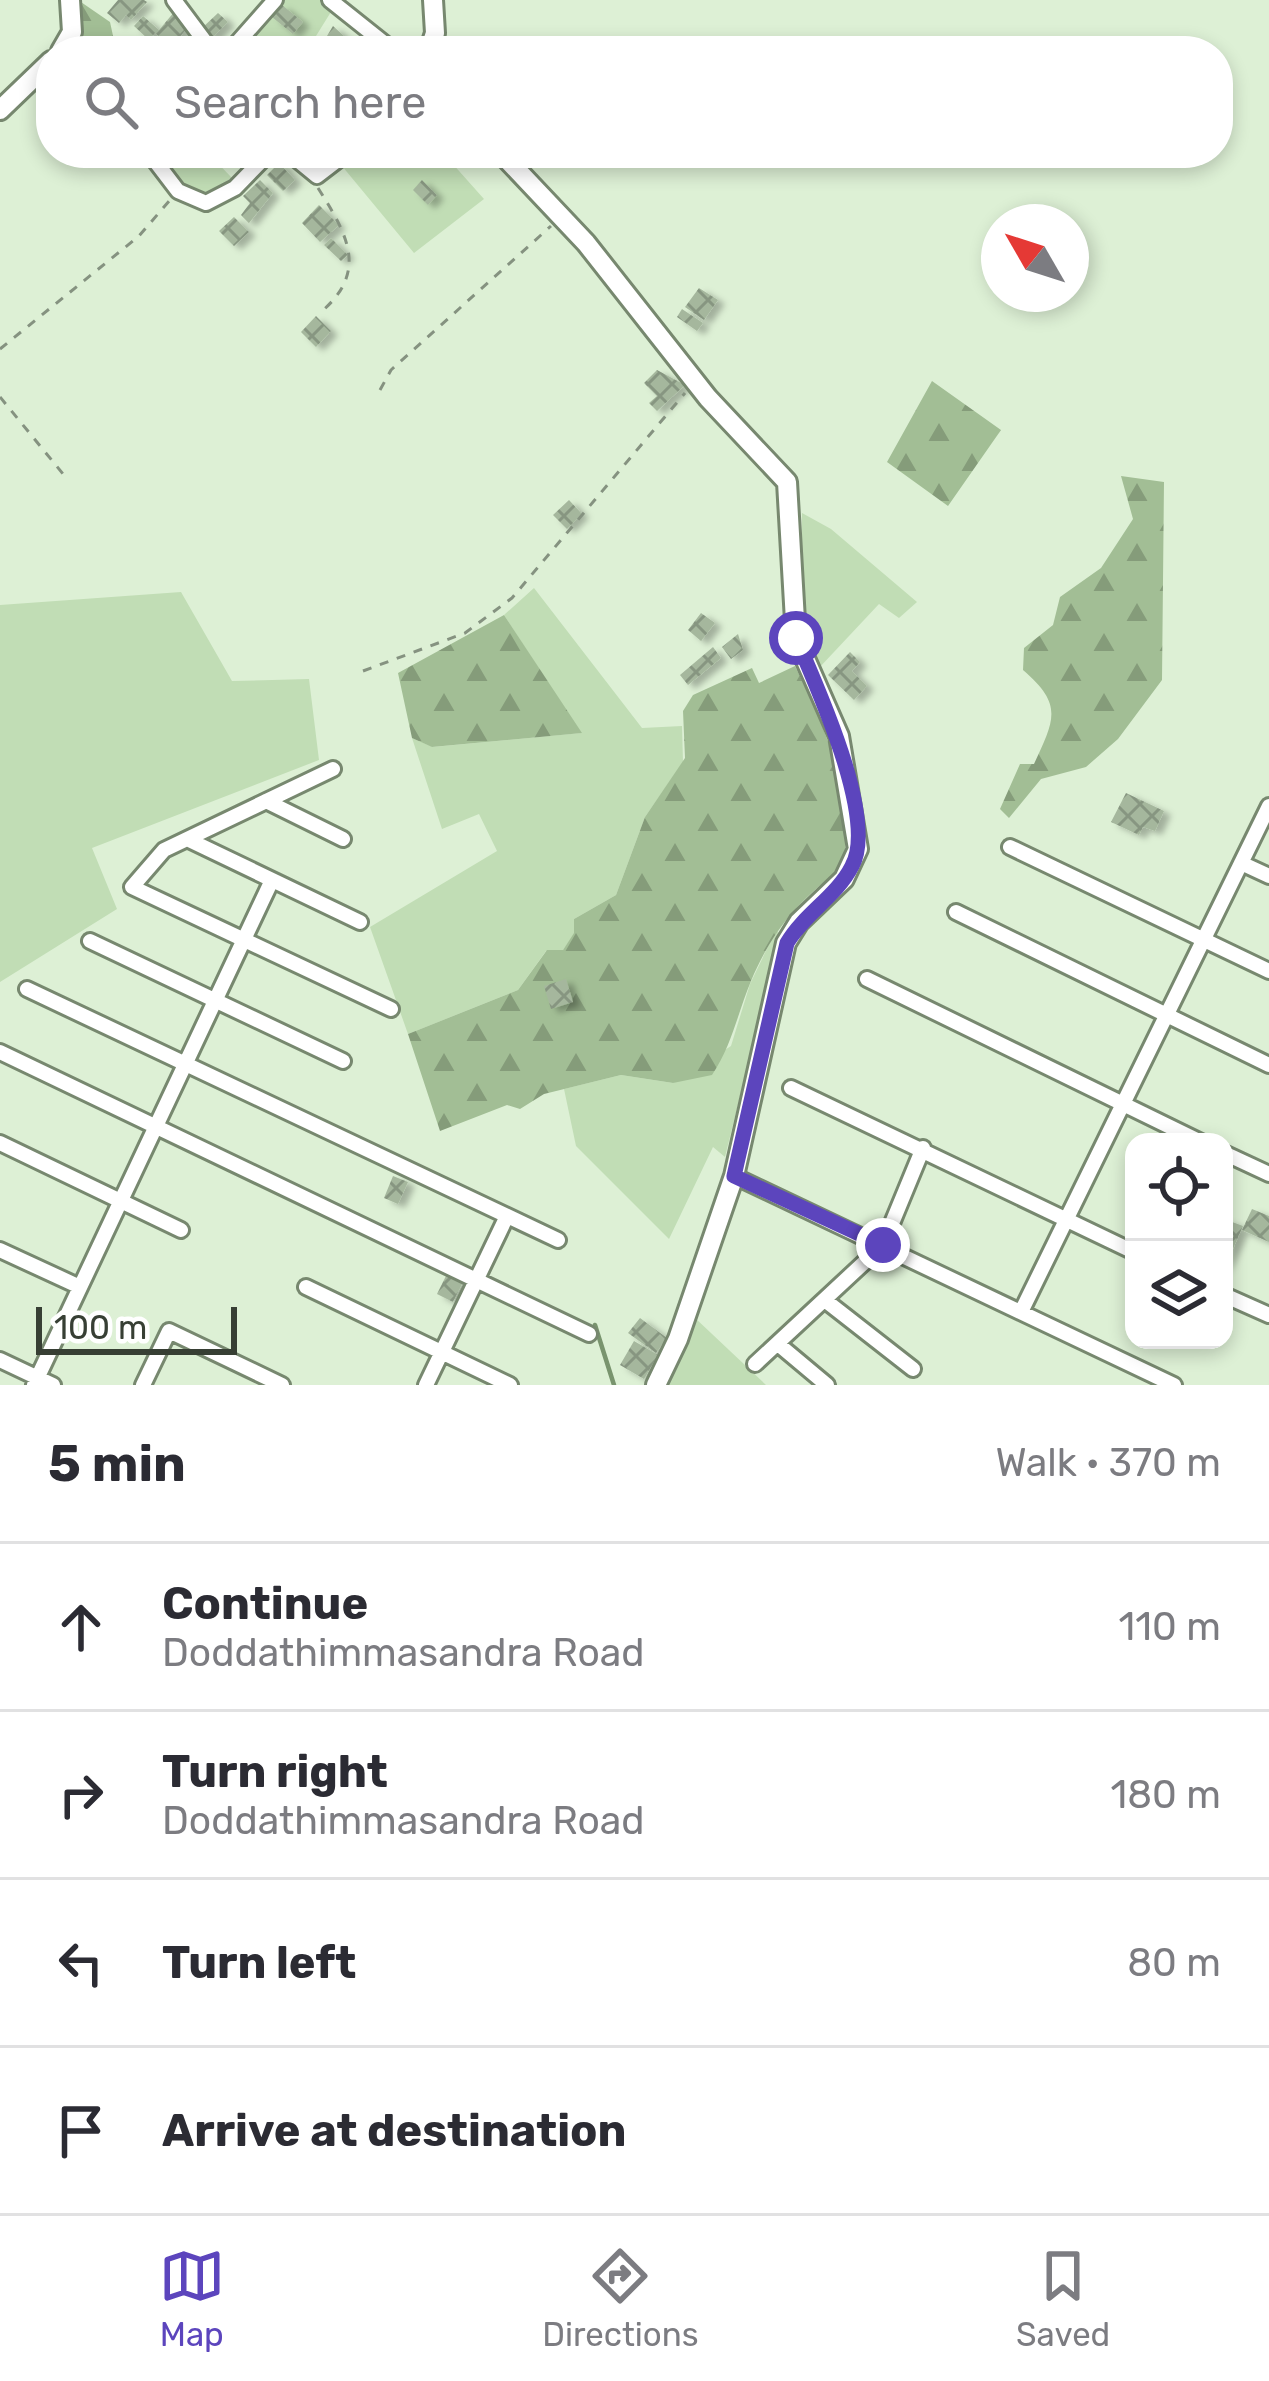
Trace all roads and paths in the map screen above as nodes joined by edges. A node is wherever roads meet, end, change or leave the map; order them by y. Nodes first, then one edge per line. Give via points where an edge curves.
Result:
1 (70, 0) edge
2 (174, 0) edge
3 (275, 0) edge
4 (329, 0) edge
5 (433, 0) edge
6 (71, 36) edge
7 (201, 36) edge
8 (243, 36) edge
9 (375, 36) edge
10 (434, 36) edge
11 (36, 75) edge
12 (0, 110) edge
13 (160, 168) edge
14 (254, 168) edge
15 (305, 168) edge
16 (325, 168) edge
17 (516, 168) edge
18 (313, 176) junction
19 (178, 191) junction
20 (562, 216) junction
21 (321, 312) dead end
22 (0, 349) edge
23 (694, 382) junction
24 (380, 390) dead end
25 (0, 397) edge
26 (68, 480) dead end
27 (363, 671) dead end
28 (333, 769) dead end
29 (266, 801) junction
30 (1269, 806) edge
31 (187, 839) junction
32 (343, 839) dead end
33 (1010, 847) dead end
34 (1241, 863) junction
35 (1269, 876) edge
36 (272, 880) junction
37 (956, 912) dead end
38 (360, 922) dead end
39 (1204, 938) junction
40 (244, 939) junction
41 (90, 941) dead end
42 (1269, 970) edge
43 (867, 979) dead end
44 (27, 989) dead end
45 (215, 1000) junction
46 (392, 1009) dead end
47 (1166, 1017) junction
48 (0, 1052) edge
49 (343, 1060) dead end
50 (185, 1064) junction
51 (1269, 1065) edge
52 (791, 1088) dead end
53 (1123, 1105) junction
54 (156, 1126) junction
55 (1183, 1133) edge
56 (0, 1143) edge
57 (923, 1148) junction
58 (1233, 1157) edge
59 (1269, 1174) edge
60 (734, 1176) junction
61 (121, 1201) junction
62 (507, 1216) junction
63 (1067, 1218) junction
64 (181, 1230) dead end
65 (558, 1240) dead end
66 (883, 1245) junction
67 (1125, 1247) edge
68 (0, 1250) edge
69 (477, 1279) junction
70 (80, 1287) junction
71 (306, 1287) dead end
72 (1233, 1299) edge
73 (826, 1301) junction
74 (1021, 1312) junction
75 (1269, 1315) edge
76 (589, 1334) dead end
77 (778, 1344) junction
78 (442, 1352) junction
79 (0, 1360) edge
80 (755, 1364) dead end
81 (913, 1369) dead end
82 (35, 1381) edge
83 (53, 1385) edge
84 (143, 1385) edge
85 (281, 1385) edge
86 (426, 1385) edge
87 (510, 1385) edge
88 (656, 1385) edge
89 (826, 1385) edge
90 (1174, 1385) edge

1 - 6 street
2 - 7 street
3 - 8 street
4 - 9 street
5 - 10 street
11 - 12 street
13 - 19 street
14 - 19 street via 206,203
15 - 18 street
16 - 18 street
17 - 20 street
18 - 21 path via 341,224 350,260 341,295
19 - 22 path via 139,236
20 - 23 street
20 - 24 path via 391,370
23 - 27 path via 512,598 465,633
23 - 60 street via 787,482 796,638 838,736 857,835 855,862 787,943
25 - 26 path
28 - 29 street
29 - 31 street
29 - 32 street
30 - 34 street
31 - 36 street
31 - 40 street via 164,850 133,887
33 - 39 street
34 - 35 street
34 - 39 street
36 - 38 street
36 - 40 street
37 - 47 street
39 - 42 street
39 - 47 street
40 - 45 street
40 - 46 street
41 - 45 street
43 - 53 street
44 - 50 street
45 - 49 street
45 - 50 street
47 - 51 street
47 - 53 street
48 - 54 street
50 - 54 street
50 - 62 street
52 - 57 street
53 - 55 street
53 - 63 street
54 - 61 street
54 - 69 street
56 - 61 street
57 - 63 street
57 - 66 street
58 - 59 street
60 - 66 street
60 - 88 street
61 - 64 street
61 - 70 street
62 - 65 street
62 - 69 street
63 - 67 street
63 - 74 street
66 - 73 street
66 - 74 street
68 - 70 street
69 - 76 street
69 - 78 street
70 - 82 street
71 - 78 street
72 - 75 street
73 - 77 street
73 - 81 street
74 - 90 street
77 - 80 street
77 - 89 street
78 - 86 street
78 - 87 street
79 - 82 street
82 - 83 street
84 - 85 street via 169,1331

